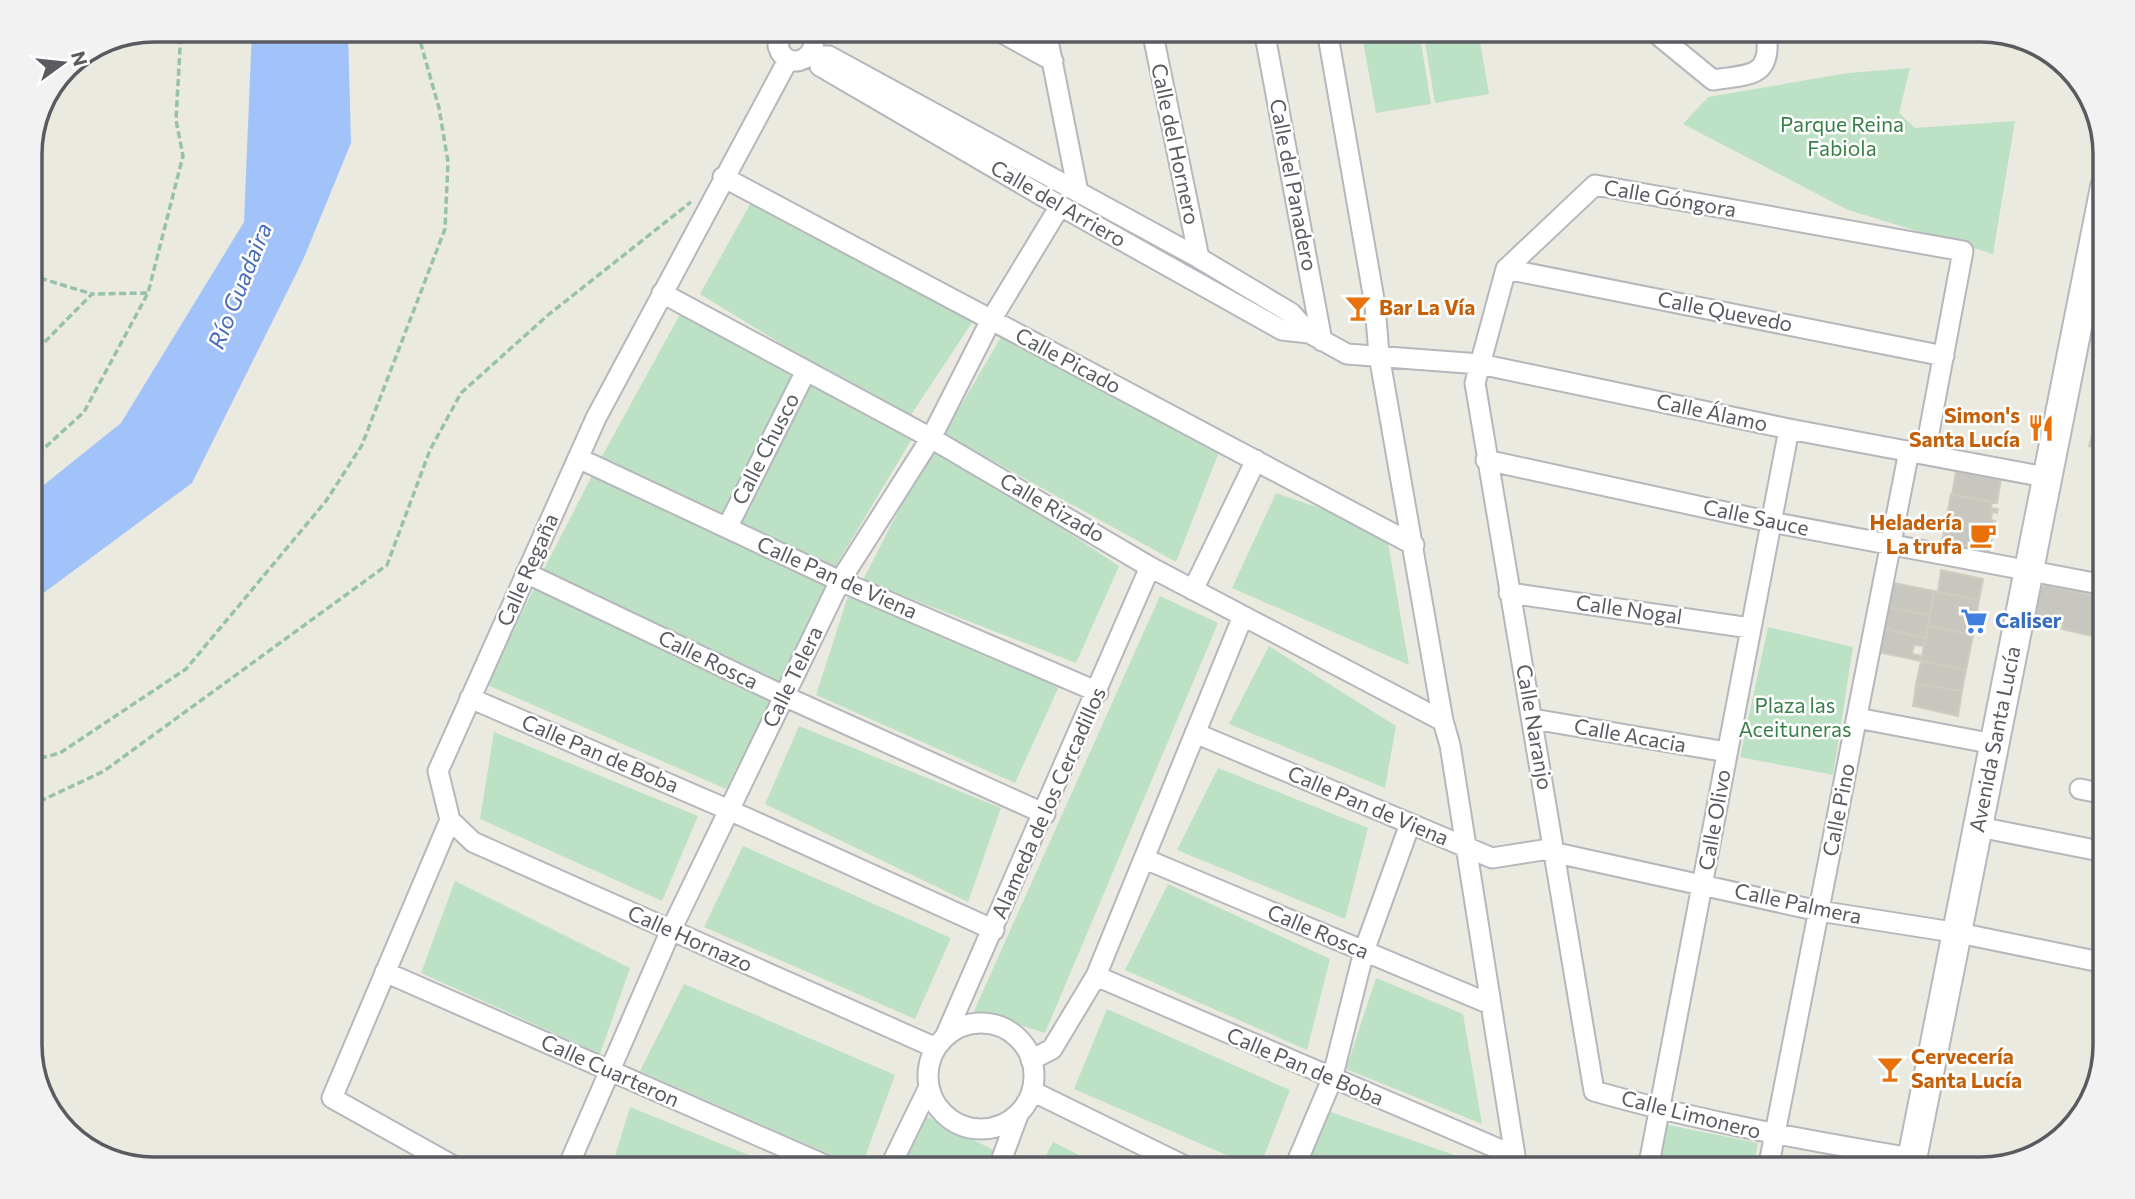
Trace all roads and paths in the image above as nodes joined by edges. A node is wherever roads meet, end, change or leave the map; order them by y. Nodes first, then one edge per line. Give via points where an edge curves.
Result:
1 (180, 42) edge
2 (420, 42) edge
3 (779, 42) edge
4 (812, 42) edge
5 (814, 42) edge
6 (815, 42) edge
7 (1019, 42) edge
8 (1049, 42) edge
9 (1154, 42) edge
10 (1266, 42) edge
11 (1329, 42) edge
12 (1667, 42) edge
13 (1768, 42) edge
14 (788, 60) junction
15 (1053, 61) junction
16 (723, 177) junction
17 (1078, 192) junction
18 (1060, 206) junction
19 (1963, 251) joint
20 (1199, 258) junction
21 (1506, 269) junction
22 (2093, 272) edge
23 (42, 279) edge
24 (148, 293) junction
25 (662, 293) junction
26 (92, 294) junction
27 (990, 320) junction
28 (1315, 337) junction
29 (42, 345) edge
30 (1379, 355) junction
31 (1944, 356) junction
32 (1480, 364) junction
33 (806, 371) junction
34 (1788, 429) junction
35 (931, 438) junction
36 (42, 450) edge
37 (1917, 452) junction
38 (578, 458) junction
39 (1256, 460) junction
40 (1486, 460) junction
41 (2045, 477) junction
42 (1771, 522) junction
43 (726, 528) junction
44 (1889, 544) junction
45 (1414, 545) junction
46 (1150, 567) junction
47 (2027, 572) junction
48 (526, 573) junction
49 (840, 581) junction
50 (2093, 583) edge
51 (1193, 590) junction
52 (1509, 593) junction
53 (1243, 616) junction
54 (1750, 628) junction
55 (1098, 692) junction
56 (784, 696) junction
57 (470, 698) junction
58 (1857, 718) junction
59 (1533, 719) junction
60 (1443, 721) junction
61 (1195, 733) junction
62 (1994, 744) junction
63 (1727, 752) junction
64 (42, 758) edge
65 (2080, 789) dead end
66 (2093, 792) edge
67 (42, 800) edge
68 (729, 810) junction
69 (1045, 814) junction
70 (450, 820) junction
71 (1410, 824) junction
72 (1979, 827) junction
73 (1465, 848) junction
74 (2093, 850) edge
75 (1556, 854) junction
76 (1145, 859) junction
77 (1703, 883) junction
78 (1819, 911) junction
79 (671, 930) junction
80 (993, 930) junction
81 (1959, 933) junction
82 (1364, 951) junction
83 (2093, 961) edge
84 (385, 972) junction
85 (1096, 976) junction
86 (1490, 1004) junction
87 (940, 1042) junction
88 (1031, 1060) junction
89 (608, 1070) junction
90 (1332, 1079) junction
91 (929, 1087) junction
92 (1032, 1091) junction
93 (1594, 1091) joint
94 (1661, 1110) junction
95 (1018, 1115) junction
96 (1775, 1135) junction
97 (438, 1157) edge
98 (573, 1157) edge
99 (807, 1157) edge
100 (895, 1157) edge
101 (1002, 1157) edge
102 (1167, 1157) edge
103 (1299, 1157) edge
104 (1503, 1157) edge
105 (1513, 1157) edge
106 (1651, 1157) edge
107 (1770, 1157) edge
108 (1882, 1157) edge
109 (1912, 1157) edge

1 - 24 path via 176,120 183,156
2 - 64 path via 448,162 445,229 362,445 326,501 186,670 60,753
3 - 14 street
4 - 14 street via 800,61
5 - 18 street, Calle del Arriero via 820,66
6 - 17 street, Calle del Arriero via 829,56
7 - 15 street
8 - 15 street
9 - 20 street, Calle del Hornero
10 - 28 street, Calle del Panadero
11 - 30 street via 1375,305
12 - 13 street via 1713,80 1757,73 1766,63
14 - 16 street, Calle Regaña
15 - 17 street
16 - 25 street, Calle Regaña
16 - 27 street, Calle Picado
16 - 67 path via 548,315 461,393 430,450 387,565 104,771
17 - 20 street, Calle del Arriero
18 - 27 street, Calle Telera
18 - 28 street, Calle del Arriero via 1282,330
19 - 21 street, Calle Góngora via 1595,185
19 - 31 street, Calle Pino
20 - 28 street, Calle del Arriero via 1291,313
21 - 31 street, Calle Quevedo
21 - 32 street
22 - 41 street, Avenida Santa Lucía
23 - 26 path
24 - 26 path
24 - 36 path via 84,412
25 - 33 street, Calle Rizado
25 - 38 street, Calle Regaña
26 - 29 path
27 - 35 street, Calle Telera
27 - 39 street, Calle Picado
28 - 30 street, Calle del Arriero via 1347,354
30 - 32 street, Calle Álamo
30 - 45 street
31 - 37 street, Calle Pino
32 - 34 street, Calle Álamo
32 - 40 street, Calle Naranjo via 1475,383
33 - 35 street, Calle Rizado
33 - 43 street, Calle Chusco
34 - 37 street, Calle Álamo
34 - 42 street, Calle Olivo
35 - 46 street, Calle Rizado
35 - 49 street, Calle Telera
37 - 41 street, Calle Álamo
37 - 44 street, Calle Pino
38 - 43 street, Calle Pan de Viena
38 - 48 street, Calle Regaña
39 - 45 street, Calle Picado
39 - 51 street
40 - 42 street, Calle Sauce
40 - 52 street, Calle Naranjo
41 - 47 street, Avenida Santa Lucía
42 - 44 street, Calle Sauce
42 - 54 street, Calle Olivo
43 - 49 street, Calle Pan de Viena
44 - 47 street, Calle Sauce
44 - 58 street, Calle Pino
45 - 60 street
46 - 51 street, Calle Rizado
46 - 55 street, Alameda de los Cercadillos
47 - 50 street, Calle Sauce
47 - 62 street, Avenida Santa Lucía
48 - 56 street, Calle Rosca
48 - 57 street, Calle Regaña
49 - 55 street, Calle Pan de Viena
49 - 56 street, Calle Telera
51 - 53 street, Calle Rizado
52 - 54 street, Calle Nogal
52 - 59 street, Calle Naranjo
53 - 60 street, Calle Rizado
53 - 61 street
54 - 63 street, Calle Olivo
55 - 69 street, Alameda de los Cercadillos
56 - 68 street, Calle Telera
56 - 69 street, Calle Rosca
57 - 68 street, Calle Pan de Boba
57 - 70 street, Calle Regaña via 438,771
58 - 62 street
58 - 78 street, Calle Pino
59 - 63 street, Calle Acacia
59 - 75 street, Calle Naranjo
60 - 73 street
61 - 71 street, Calle Pan de Viena
61 - 76 street
62 - 72 street, Avenida Santa Lucía
63 - 77 street, Calle Olivo
65 - 66 street
68 - 79 street, Calle Telera
68 - 80 street, Calle Pan de Boba
69 - 80 street, Alameda de los Cercadillos
70 - 79 street, Calle Hornazo via 473,842
70 - 84 street
71 - 73 street, Calle Pan de Viena
71 - 82 street
72 - 74 street
72 - 81 street, Avenida Santa Lucía
73 - 75 street, Calle Pan de Viena via 1492,858 1543,850
73 - 86 street
75 - 77 street, Calle Palmera
75 - 93 street, Calle Naranjo
76 - 82 street, Calle Rosca
76 - 85 street
77 - 78 street, Calle Palmera
77 - 94 street, Calle Olivo
78 - 81 street, Calle Palmera
78 - 96 street, Calle Pino
79 - 87 street, Calle Hornazo
79 - 89 street, Calle Telera
80 - 87 street, Alameda de los Cercadillos
81 - 83 street, Calle Palmera
81 - 109 street, Avenida Santa Lucía
82 - 86 street, Calle Rosca
82 - 90 street
84 - 89 street, Calle Cuarteron
84 - 97 street via 332,1098
85 - 88 street via 1052,1049
85 - 90 street, Calle Pan de Boba
86 - 105 street
87 - 88 street via 959,1028 992,1024 1009,1031
87 - 91 street via 929,1065
88 - 92 street
89 - 98 street, Calle Telera
89 - 99 street, Calle Cuarteron
90 - 103 street
90 - 104 street, Calle Pan de Boba
91 - 95 street via 936,1105 966,1128 995,1128
91 - 100 street
92 - 95 street
92 - 102 street
93 - 94 street, Calle Limonero
94 - 96 street, Calle Limonero
94 - 106 street, Calle Olivo
95 - 101 street
96 - 107 street, Calle Pino
96 - 108 street, Calle Limonero

